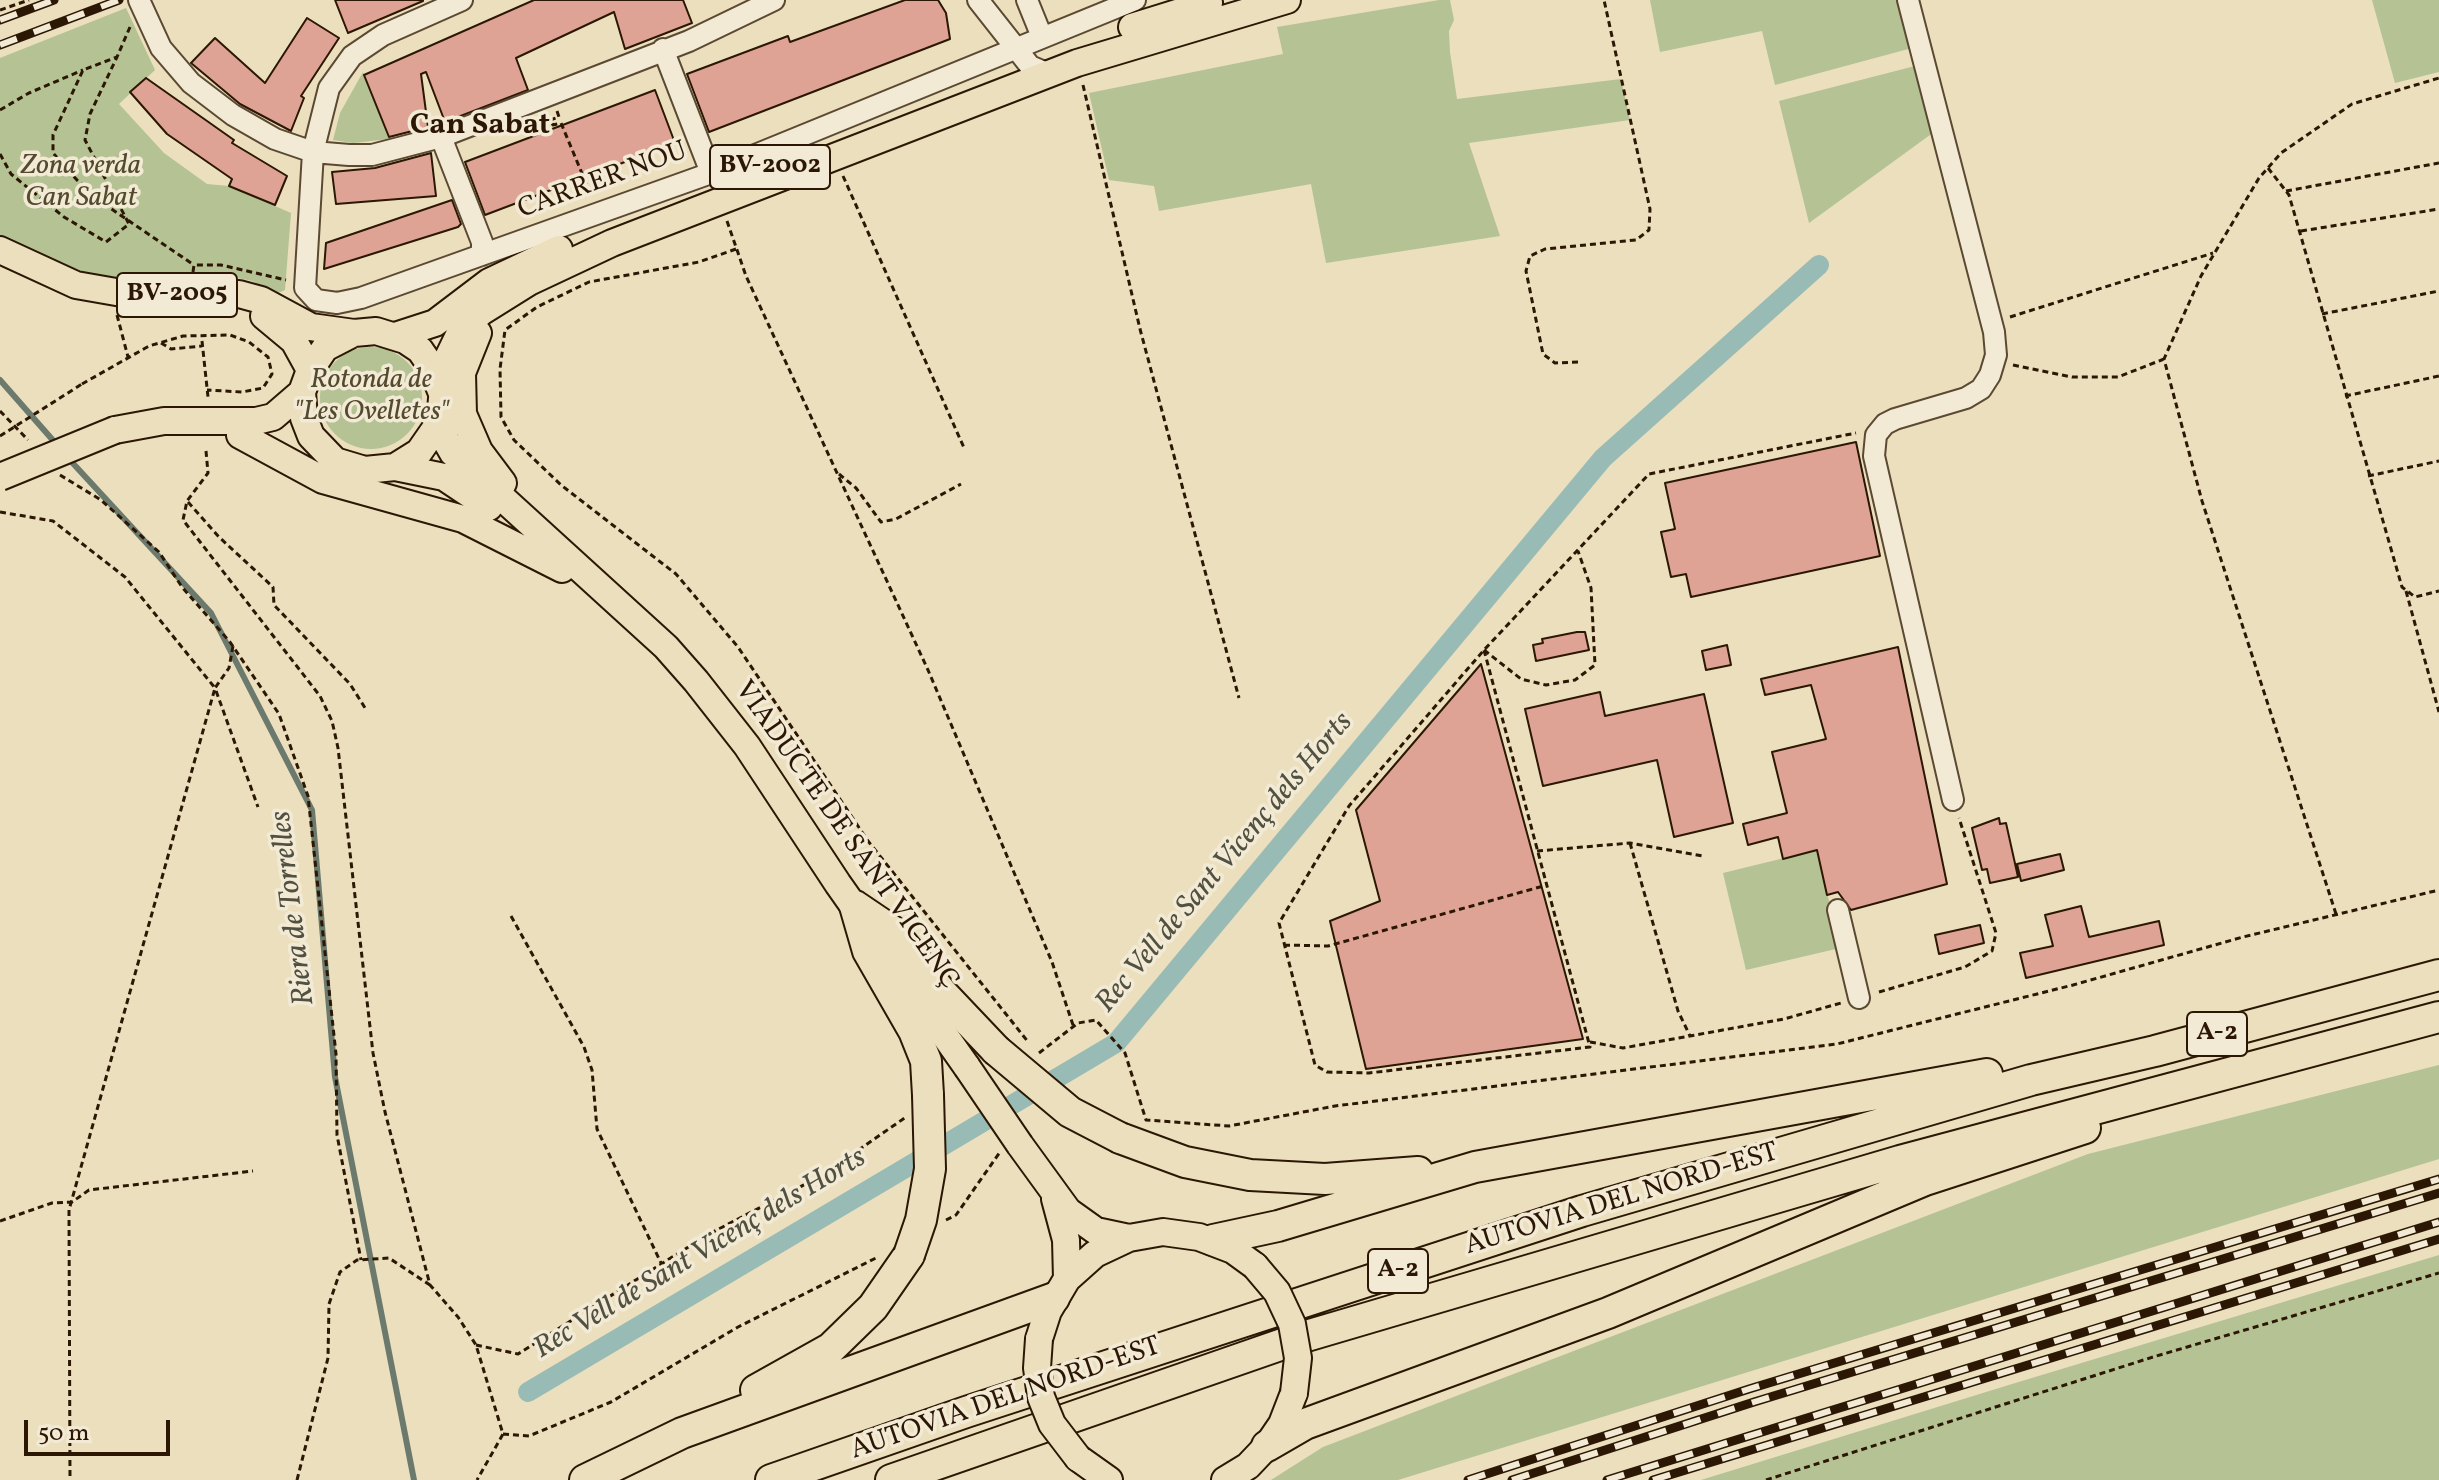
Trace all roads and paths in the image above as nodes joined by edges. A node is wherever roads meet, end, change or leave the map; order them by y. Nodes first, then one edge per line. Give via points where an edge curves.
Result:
1 (29, 0) edge
2 (462, 0) edge
3 (774, 0) edge
4 (978, 0) edge
5 (1027, 0) edge
6 (1135, 0) edge
7 (1218, 0) edge
8 (1604, 0) edge
9 (1908, 0) edge
10 (1278, 1) edge
11 (140, 2) edge
12 (0, 10) edge
13 (1042, 37) junction
14 (663, 49) junction
15 (117, 57) junction
16 (1032, 62) junction
17 (1077, 63) junction
18 (83, 70) junction
19 (2439, 78) edge
20 (0, 110) edge
21 (559, 117) dead end
22 (441, 137) junction
23 (313, 152) junction
24 (0, 154) edge
25 (835, 157) junction
26 (2439, 163) edge
27 (2268, 168) junction
28 (711, 173) junction
29 (2286, 191) junction
30 (719, 202) junction
31 (2439, 209) edge
32 (599, 214) junction
33 (129, 224) junction
34 (2299, 231) junction
35 (736, 249) junction
36 (0, 250) edge
37 (2215, 253) junction
38 (482, 255) junction
39 (194, 265) dead end
40 (0, 266) edge
41 (2439, 291) edge
42 (497, 302) junction
43 (115, 308) junction
44 (2322, 314) junction
45 (1991, 322) junction
46 (354, 333) junction
47 (398, 335) junction
48 (161, 343) junction
49 (128, 357) junction
50 (2164, 359) junction
51 (1995, 361) junction
52 (1578, 362) dead end
53 (2439, 376) edge
54 (306, 381) junction
55 (2345, 396) junction
56 (441, 400) junction
57 (0, 411) edge
58 (145, 423) junction
59 (240, 435) junction
60 (1876, 435) junction
61 (0, 436) edge
62 (36, 449) dead end
63 (322, 450) junction
64 (965, 450) dead end
65 (206, 451) dead end
66 (2439, 461) edge
67 (395, 467) junction
68 (55, 469) dead end
69 (837, 472) junction
70 (2368, 476) junction
71 (0, 477) edge
72 (961, 484) dead end
73 (187, 501) junction
74 (0, 512) edge
75 (549, 543) junction
76 (1577, 550) junction
77 (2406, 591) junction
78 (2439, 591) edge
79 (610, 597) junction
80 (233, 646) junction
81 (1484, 650) junction
82 (215, 688) junction
83 (1239, 698) dead end
84 (367, 711) dead end
85 (2439, 712) edge
86 (1953, 800) dead end
87 (258, 807) dead end
88 (1630, 843) junction
89 (1537, 851) junction
90 (1703, 856) dead end
91 (1547, 885) junction
92 (2439, 890) edge
93 (855, 906) junction
94 (1838, 910) dead end
95 (2336, 915) junction
96 (511, 916) dead end
97 (1284, 945) junction
98 (2439, 975) edge
99 (1859, 998) dead end
100 (2439, 1017) edge
101 (1074, 1026) junction
102 (1690, 1036) dead end
103 (2031, 1080) junction
104 (2197, 1080) junction
105 (920, 1105) junction
106 (1146, 1120) junction
107 (1127, 1129) junction
108 (1013, 1146) junction
109 (1475, 1167) junction
110 (253, 1171) dead end
111 (1054, 1196) junction
112 (72, 1202) junction
113 (0, 1221) edge
114 (943, 1222) dead end
115 (1129, 1238) junction
116 (1213, 1240) junction
117 (898, 1253) junction
118 (361, 1260) junction
119 (662, 1265) junction
120 (2439, 1273) edge
121 (430, 1285) junction
122 (1061, 1288) junction
123 (476, 1345) junction
124 (682, 1433) junction
125 (503, 1434) junction
126 (1267, 1446) junction
127 (70, 1480) edge
128 (297, 1480) edge
129 (477, 1480) edge
130 (585, 1480) edge
131 (771, 1480) edge
132 (891, 1480) edge
133 (1109, 1480) edge
134 (1225, 1480) edge
135 (1267, 1480) edge
136 (1766, 1480) edge

1 - 12 path
2 - 23 street via 383,35 352,56 329,88
3 - 14 street
4 - 16 street
5 - 13 street
6 - 13 street, CARRER NOU
7 - 16 main road, BV-2002
8 - 52 path via 1650,209 1649,230 1636,240 1545,249 1530,256 1526,271 1543,354 1555,363
9 - 45 street
10 - 17 main road, BV-2002
11 - 15 path
11 - 23 street via 161,48 191,83 275,139
13 - 16 street, CARRER NOU
14 - 22 street
14 - 28 street
15 - 18 path
15 - 33 path via 90,114 85,140
16 - 17 main road, BV-2002
16 - 25 main road, BV-2002
16 - 28 street, CARRER NOU
16 - 47 main road, BV-2002 via 519,266 435,323
17 - 83 path via 1140,329
18 - 20 path
18 - 33 path via 53,135 53,153
19 - 27 path via 2352,104 2281,153
21 - 32 path via 550,120 553,125 561,123
22 - 23 street via 372,155
22 - 38 street via 482,242
23 - 38 street, CARRER NOU via 305,288 324,304
24 - 33 path via 11,174 64,217 106,242
25 - 30 main road, BV-2002
25 - 64 path
26 - 29 path
27 - 29 path
27 - 37 path
28 - 32 street, CARRER NOU
29 - 34 path
30 - 35 path
30 - 42 main road, BV-2002 via 612,243
31 - 34 path
32 - 38 street, CARRER NOU
33 - 39 path
34 - 44 path
35 - 69 path
35 - 101 path via 699,262 589,282 537,307 505,330 501,417 514,440 561,485 676,574 738,647 868,841 1038,1054
36 - 46 main road, BV-2005 via 76,285 139,296 239,294 311,327
37 - 45 path
37 - 50 path
40 - 43 main road, BV-2005 via 62,294
41 - 44 path
42 - 56 main road, BV-2002 via 462,329 452,345
42 - 75 main road via 466,357 463,414 479,451
43 - 49 path
43 - 54 main road, BV-2005 via 221,307 262,315 294,341
44 - 55 path
45 - 51 street
46 - 47 main road, BV-2002
46 - 54 main road via 325,348
47 - 56 main road via 420,350
48 - 48 path via 207,334 249,342 268,357 272,374 255,391 207,390 202,344 171,349
48 - 49 path
49 - 61 path, bridge
50 - 51 path via 2118,377 2072,377
50 - 95 path via 2202,501
51 - 60 street via 1981,389 1895,419
53 - 55 path
54 - 58 main road via 273,417
54 - 63 main road via 306,427
55 - 70 path
56 - 67 main road, BV-2002 via 429,441
56 - 75 main road, VIADUCTE DE SANT VICENÇ via 445,439 453,453
57 - 62 path
58 - 59 main road
58 - 71 main road, bridge
59 - 63 main road via 287,437
59 - 79 main road via 323,480 463,519
60 - 76 path via 1863,432 1649,474
60 - 86 street via 1874,456
63 - 67 main road via 349,468
65 - 73 path via 208,473
66 - 70 path
67 - 75 main road, VIADUCTE DE SANT VICENÇ via 430,472 461,485
68 - 80 path via 140,533
69 - 72 path via 881,522
69 - 101 path via 953,729
70 - 77 path
73 - 84 path via 273,587 274,605 350,684
73 - 121 path via 187,529 320,696 332,721 373,1053
74 - 82 path via 53,521 125,577
75 - 79 main road, VIADUCTE DE SANT VICENÇ
76 - 81 path
76 - 81 path via 1591,588 1595,665 1575,680 1546,685 1521,679
77 - 78 path via 2415,597
77 - 85 path
79 - 93 main road, VIADUCTE DE SANT VICENÇ via 696,681 747,746
80 - 82 path via 229,668
80 - 118 path via 279,714 308,796 336,1054 337,1135
81 - 89 path
81 - 97 path via 1349,806 1279,923
82 - 87 path
82 - 112 path
88 - 89 path
88 - 90 path
88 - 102 path via 1678,1011
89 - 91 path
91 - 97 path via 1328,946
91 - 97 path via 1590,1047 1369,1073 1327,1072 1315,1065
92 - 95 path
93 - 105 highway via 868,951 926,1061
93 - 107 highway, bridge via 892,931 996,1050 1070,1112
93 - 108 main road, VIADUCTE DE SANT VICENÇ, bridge via 967,1067
94 - 99 street
95 - 106 path via 1837,1044 1351,1104 1229,1126
96 - 119 path via 584,1047 592,1070 597,1129
98 - 103 highway, AUTOVIA DEL NORD-EST / A-2
100 - 104 highway, AUTOVIA DEL NORD-EST / A-2
101 - 106 path via 1096,1020 1125,1053
103 - 109 highway via 1996,1072
103 - 131 highway, AUTOVIA DEL NORD-EST / A-2 via 1582,1211
104 - 126 highway via 2065,1136 1925,1180 1608,1313 1305,1424
104 - 132 highway, AUTOVIA DEL NORD-EST / A-2 via 1831,1181 1303,1337
105 - 117 highway, bridge via 930,1169 921,1220
105 - 119 path via 821,1176 709,1234
106 - 107 path
107 - 109 highway via 1185,1162 1250,1175 1325,1179
108 - 111 main road, VIADUCTE DE SANT VICENÇ
108 - 114 path via 995,1155 956,1215
109 - 116 highway
110 - 112 path via 89,1190
111 - 115 main road, VIADUCTE DE SANT VICENÇ via 1096,1231
111 - 122 main road, VIADUCTE DE SANT VICENÇ via 1066,1240
112 - 113 path via 52,1203
112 - 127 path
115 - 116 main road, VIADUCTE DE SANT VICENÇ via 1163,1232
115 - 122 main road, VIADUCTE DE SANT VICENÇ via 1095,1254
116 - 126 main road, VIADUCTE DE SANT VICENÇ, bridge via 1255,1266 1277,1292 1292,1324 1298,1358 1294,1393
117 - 124 highway via 873,1307 831,1348
117 - 125 path via 738,1327 611,1402 529,1436
118 - 121 path via 389,1258
118 - 128 path via 340,1272 329,1304 328,1358
119 - 123 path via 518,1354
120 - 136 path
121 - 123 path
122 - 124 highway
122 - 133 main road, VIADUCTE DE SANT VICENÇ, bridge via 1039,1339 1041,1397 1052,1424 1078,1458
123 - 125 path
124 - 130 highway
125 - 129 path
126 - 134 main road, VIADUCTE DE SANT VICENÇ
126 - 135 main road, VIADUCTE DE SANT VICENÇ

